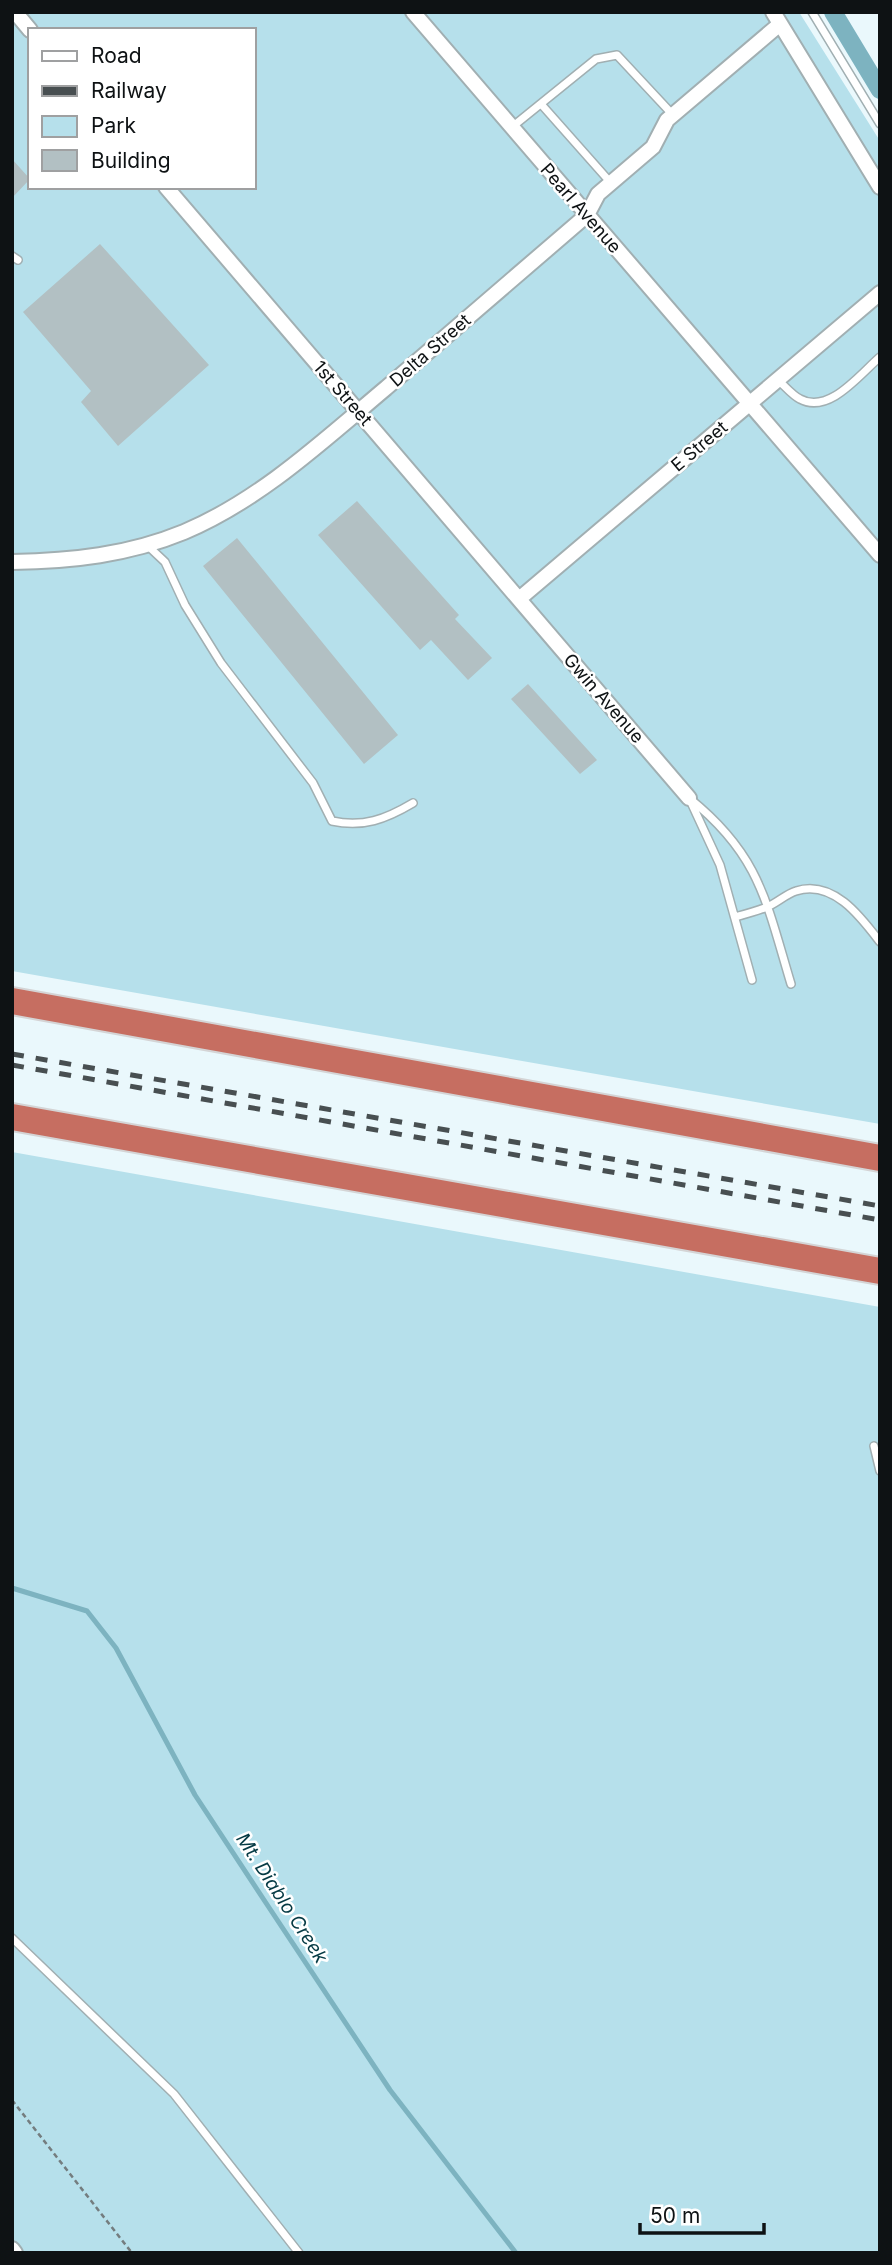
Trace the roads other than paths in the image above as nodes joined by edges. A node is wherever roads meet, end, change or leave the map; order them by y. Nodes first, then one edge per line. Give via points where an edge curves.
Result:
1 (15, 12) edge
2 (413, 12) edge
3 (812, 12) edge
4 (777, 18) edge
5 (28, 28) edge
6 (541, 104) junction
7 (673, 115) junction
8 (880, 124) edge
9 (512, 127) junction
10 (611, 183) junction
11 (880, 187) edge
12 (168, 189) edge
13 (587, 215) junction
14 (880, 293) edge
15 (880, 357) edge
16 (777, 380) junction
17 (749, 404) junction
18 (358, 411) junction
19 (147, 544) junction
20 (880, 555) edge
21 (12, 562) edge
22 (519, 599) junction
23 (689, 798) junction
24 (413, 803) dead end
25 (768, 906) junction
26 (735, 917) junction
27 (880, 942) edge
28 (752, 980) dead end
29 (790, 984) dead end
30 (12, 1001) edge
31 (12, 1117) edge
32 (880, 1157) edge
33 (880, 1271) edge
34 (874, 1446) dead end
35 (880, 1471) edge
36 (12, 1938) edge
37 (299, 2253) edge

1 - 5 street
2 - 9 street, Pearl Avenue
3 - 8 lane
4 - 7 street, Delta Street
4 - 11 street
6 - 7 lane via 596,60 617,55
6 - 9 lane
6 - 10 lane
7 - 10 street, Delta Street via 653,147
9 - 13 street, Pearl Avenue
10 - 13 street, Delta Street via 598,194
12 - 18 street, 1st Street
13 - 17 street, Pearl Avenue
13 - 18 street, Delta Street
14 - 16 street, E Street
15 - 16 lane via 830,400 813,403 799,399
16 - 17 street, E Street
17 - 20 street, Pearl Avenue
17 - 22 street, E Street
18 - 19 street, Delta Street via 259,491 220,515
18 - 22 street, 1st Street
19 - 21 street, Delta Street via 78,560
19 - 24 lane via 165,562 221,663 313,783 332,821 367,824
22 - 23 street, Gwin Avenue
23 - 25 lane via 745,853
23 - 26 lane via 720,865
25 - 26 lane
25 - 27 lane via 796,890 818,889 858,912
25 - 29 lane
26 - 28 lane
30 - 32 highway
31 - 33 highway
34 - 35 lane
36 - 37 lane via 174,2094

